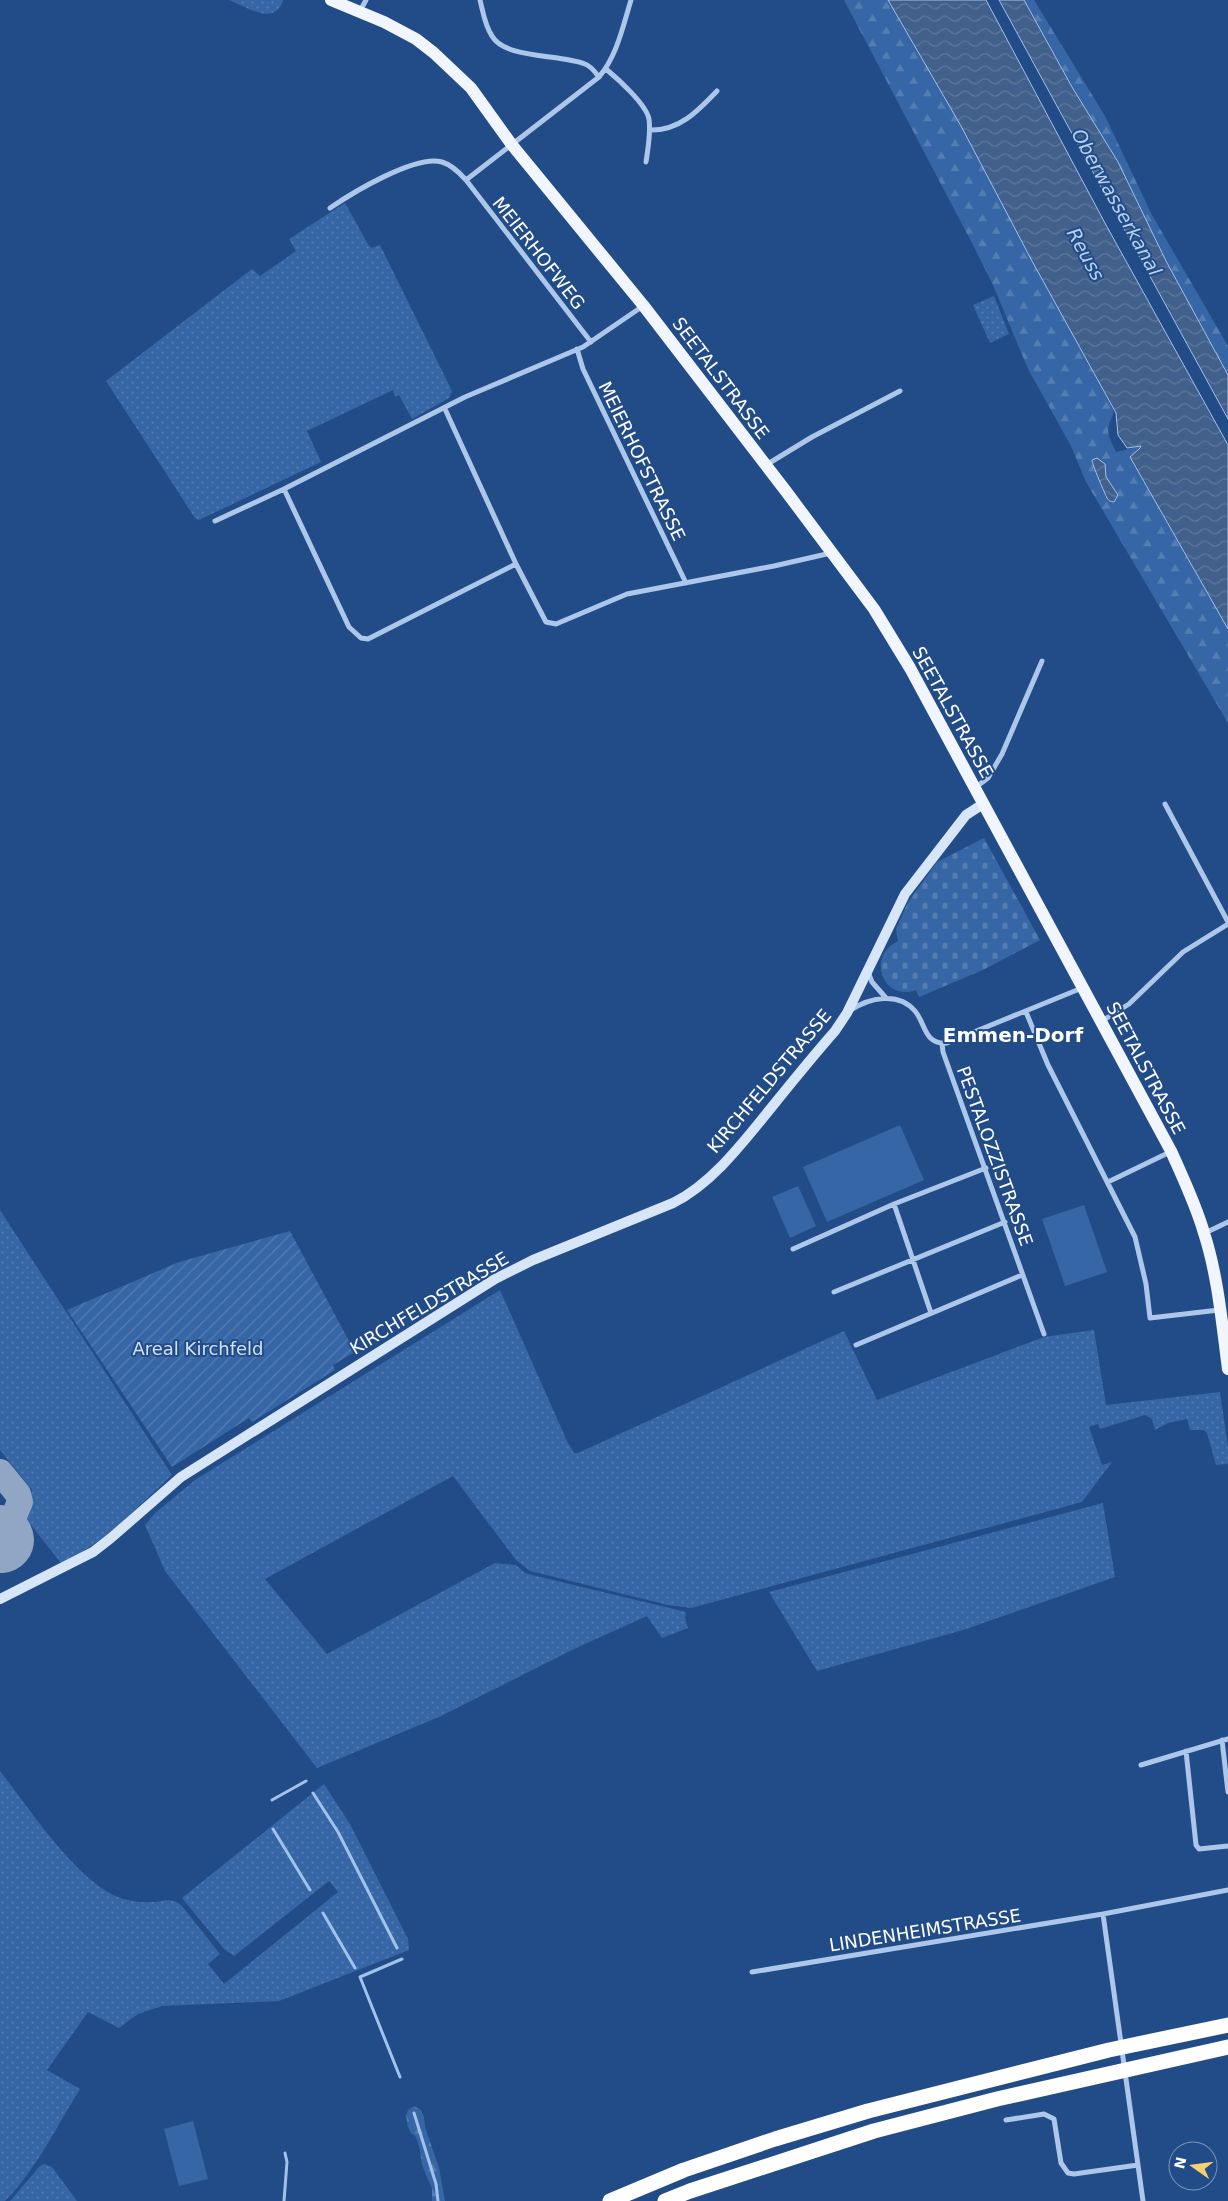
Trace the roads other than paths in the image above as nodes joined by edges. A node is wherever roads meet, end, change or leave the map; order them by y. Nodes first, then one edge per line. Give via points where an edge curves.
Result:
1 (331, 0) edge
2 (480, 0) edge
3 (632, 0) edge
4 (363, 6) edge
5 (606, 69) junction
6 (599, 77) junction
7 (717, 91) dead end
8 (650, 130) junction
9 (512, 145) junction
10 (646, 162) dead end
11 (466, 180) junction
12 (330, 208) dead end
13 (644, 306) junction
14 (592, 342) junction
15 (577, 349) junction
16 (900, 391) dead end
17 (445, 409) junction
18 (766, 465) junction
19 (284, 489) junction
20 (215, 521) dead end
21 (832, 553) junction
22 (516, 564) junction
23 (686, 584) junction
24 (1042, 661) dead end
25 (974, 788) junction
26 (983, 804) junction
27 (1165, 804) dead end
28 (1228, 923) edge
29 (867, 972) junction
30 (1082, 988) junction
31 (886, 998) junction
32 (1026, 1012) junction
33 (847, 1013) junction
34 (1102, 1022) junction
35 (942, 1044) junction
36 (1171, 1151) junction
37 (986, 1168) junction
38 (1108, 1182) junction
39 (894, 1204) junction
40 (1004, 1222) junction
41 (1228, 1222) edge
42 (1205, 1234) junction
43 (793, 1249) dead end
44 (912, 1258) junction
45 (1022, 1275) junction
46 (834, 1292) dead end
47 (1220, 1310) junction
48 (931, 1313) junction
49 (1044, 1334) dead end
50 (1226, 1340) edge
51 (856, 1345) dead end
52 (1228, 1369) edge
53 (0, 1599) edge
54 (1225, 1739) edge
55 (1186, 1751) junction
56 (1140, 1765) dead end
57 (1228, 1792) edge
58 (1228, 1846) edge
59 (1228, 1890) edge
60 (1103, 1914) junction
61 (752, 1972) dead end
62 (1228, 2025) edge
63 (1228, 2047) edge
64 (1006, 2120) dead end
65 (1138, 2166) junction
66 (610, 2201) edge
67 (665, 2201) edge
68 (1144, 2201) edge

1 - 4 main road, SEETALSTRASSE
2 - 6 street via 491,36 504,48 587,64
3 - 5 street
4 - 9 main road, SEETALSTRASSE via 434,53 471,88
5 - 6 street
5 - 8 street via 644,109
6 - 9 street
7 - 8 street via 679,125 660,131
8 - 10 street
9 - 11 street
9 - 13 main road, SEETALSTRASSE
11 - 12 street via 441,161 423,161 350,194
11 - 14 street, MEIERHOFWEG
13 - 14 street
13 - 18 main road, SEETALSTRASSE
14 - 15 street
15 - 17 street via 465,397
15 - 23 street, MEIERHOFSTRASSE via 583,369
16 - 18 street
17 - 19 street
17 - 22 street
18 - 21 main road, SEETALSTRASSE
19 - 20 street
19 - 22 street via 349,627 361,638 368,639
21 - 23 street
21 - 25 main road, SEETALSTRASSE via 891,636
22 - 23 street via 546,622 556,624 627,594
24 - 25 street via 1002,754 988,778
25 - 26 main road, SEETALSTRASSE
26 - 29 street, KIRCHFELDSTRASSE via 966,815 905,894
26 - 30 main road, SEETALSTRASSE
27 - 28 street
28 - 34 street via 1182,952 1129,1004
29 - 31 street
29 - 33 street, KIRCHFELDSTRASSE
30 - 32 street
30 - 34 main road, SEETALSTRASSE
31 - 33 street, KIRCHFELDSTRASSE via 864,1002
31 - 35 street via 909,1006 928,1037
32 - 35 street
32 - 38 street via 1048,1065
33 - 53 street, KIRCHFELDSTRASSE via 748,1135 711,1175 682,1199 533,1260 495,1279 181,1476 93,1552
34 - 36 main road, SEETALSTRASSE
35 - 37 street, PESTALOZZISTRASSE
36 - 38 street
36 - 42 main road, SEETALSTRASSE
37 - 39 street
37 - 40 street, PESTALOZZISTRASSE
38 - 47 street via 1137,1244 1150,1318
39 - 43 street
39 - 44 street
40 - 44 street
40 - 45 street, PESTALOZZISTRASSE
41 - 42 street
42 - 47 main road, SEETALSTRASSE
44 - 46 street
44 - 48 street
45 - 48 street
45 - 49 street, PESTALOZZISTRASSE
47 - 50 main road, SEETALSTRASSE
48 - 51 street
50 - 52 main road, SEETALSTRASSE
54 - 55 street
54 - 57 street
55 - 56 street
55 - 58 street via 1196,1845 1204,1850
59 - 60 street, LINDENHEIMSTRASSE
60 - 61 street, LINDENHEIMSTRASSE
60 - 65 street
62 - 66 highway via 1109,2050 868,2111 684,2170
63 - 67 highway via 874,2131
64 - 65 street via 1044,2114 1054,2119 1061,2163 1068,2173
65 - 68 street

